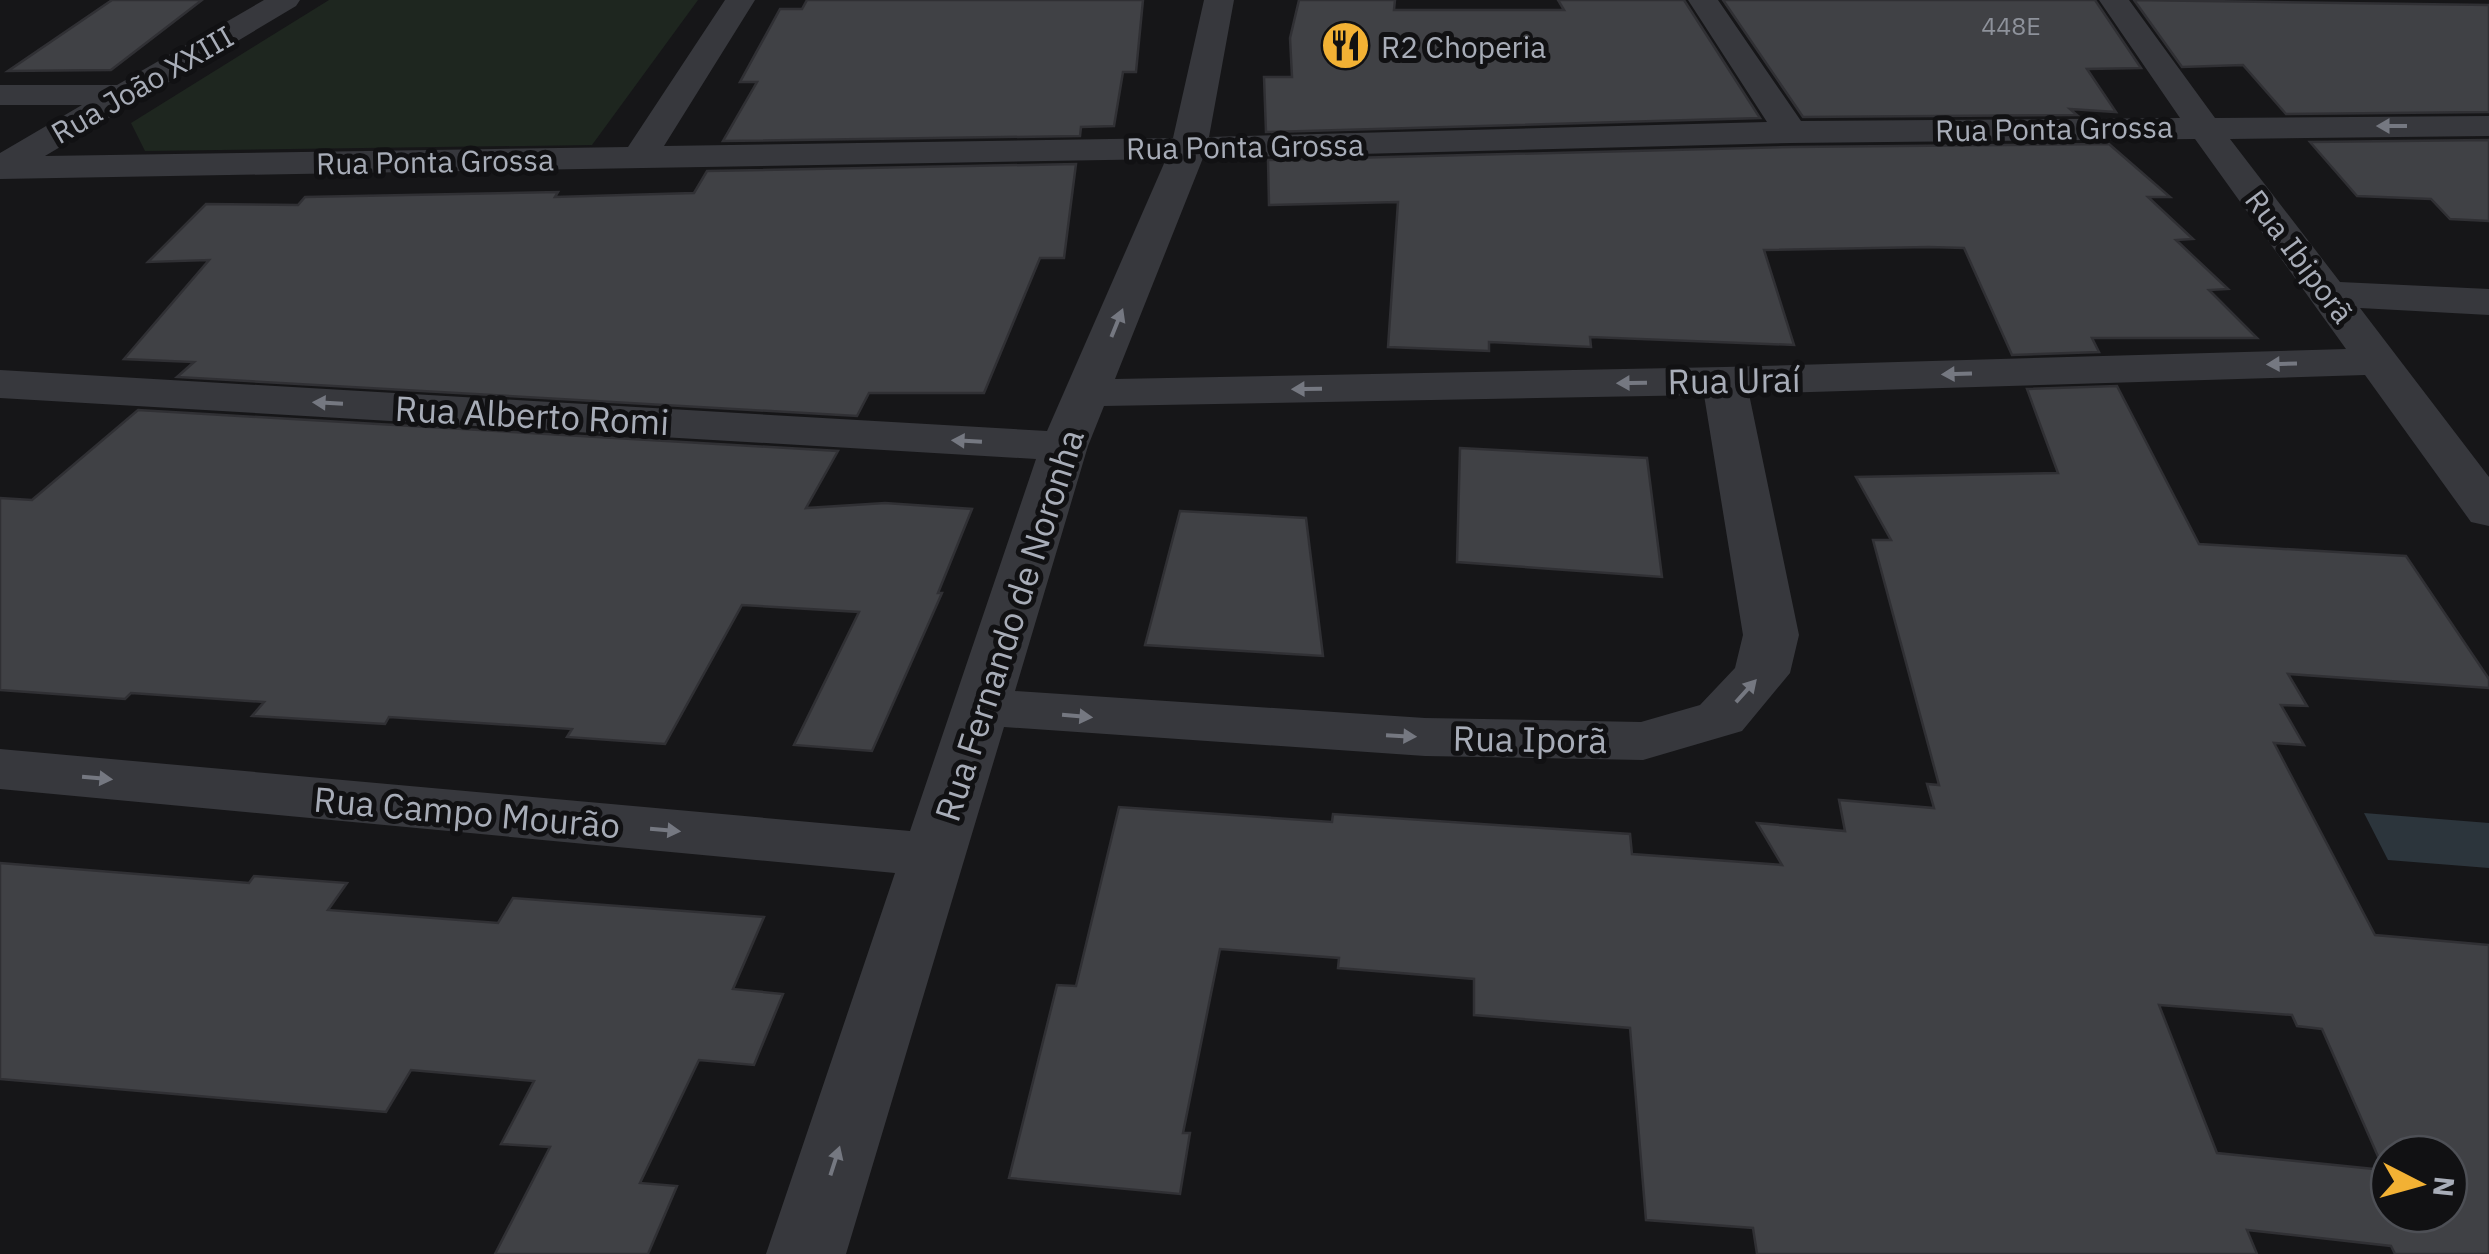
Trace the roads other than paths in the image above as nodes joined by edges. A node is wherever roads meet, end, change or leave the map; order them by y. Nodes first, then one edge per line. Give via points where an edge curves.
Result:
1 (285, 0) edge
2 (740, 0) edge
3 (1219, 0) edge
4 (1703, 0) edge
5 (2114, 0) edge
6 (0, 95) edge
7 (122, 95) junction
8 (2200, 126) junction
9 (2489, 126) edge
10 (1791, 132) junction
11 (1189, 148) junction
12 (639, 158) junction
13 (0, 168) edge
14 (2330, 294) junction
15 (2489, 302) edge
16 (2379, 361) junction
17 (1724, 381) junction
18 (0, 384) edge
19 (1088, 393) junction
20 (1064, 446) junction
21 (2489, 511) edge
22 (980, 707) junction
23 (0, 768) edge
24 (933, 855) junction
25 (806, 1254) edge

1 - 7 street, Rua João XXIII
2 - 12 street
3 - 11 street, Rua Fernando de Noronha
4 - 10 street
5 - 8 street, Rua Ibiporã
6 - 7 street
7 - 13 street, Rua João XXIII
9 -> 8 street, Rua Ponta Grossa
8 - 10 street, Rua Ponta Grossa
8 - 14 street, Rua Ibiporã
10 - 11 street, Rua Ponta Grossa
11 - 12 street, Rua Ponta Grossa
19 -> 11 street, Rua Fernando de Noronha
12 - 13 street, Rua Ponta Grossa
14 - 15 street
14 - 16 street, Rua Ibiporã
16 -> 17 street, Rua Uraí
16 - 21 street, Rua Ibiporã
17 -> 19 street, Rua Uraí
22 -> 17 street, Rua Iporã via 1425,737 1643,741 1721,718 1762,673 1771,635
20 -> 18 street, Rua Alberto Romi
19 - 20 street, Rua Fernando de Noronha
20 - 22 street, Rua Fernando de Noronha
22 - 24 street, Rua Fernando de Noronha
23 -> 24 street, Rua Campo Mourão
25 -> 24 street, Rua Fernando de Noronha

